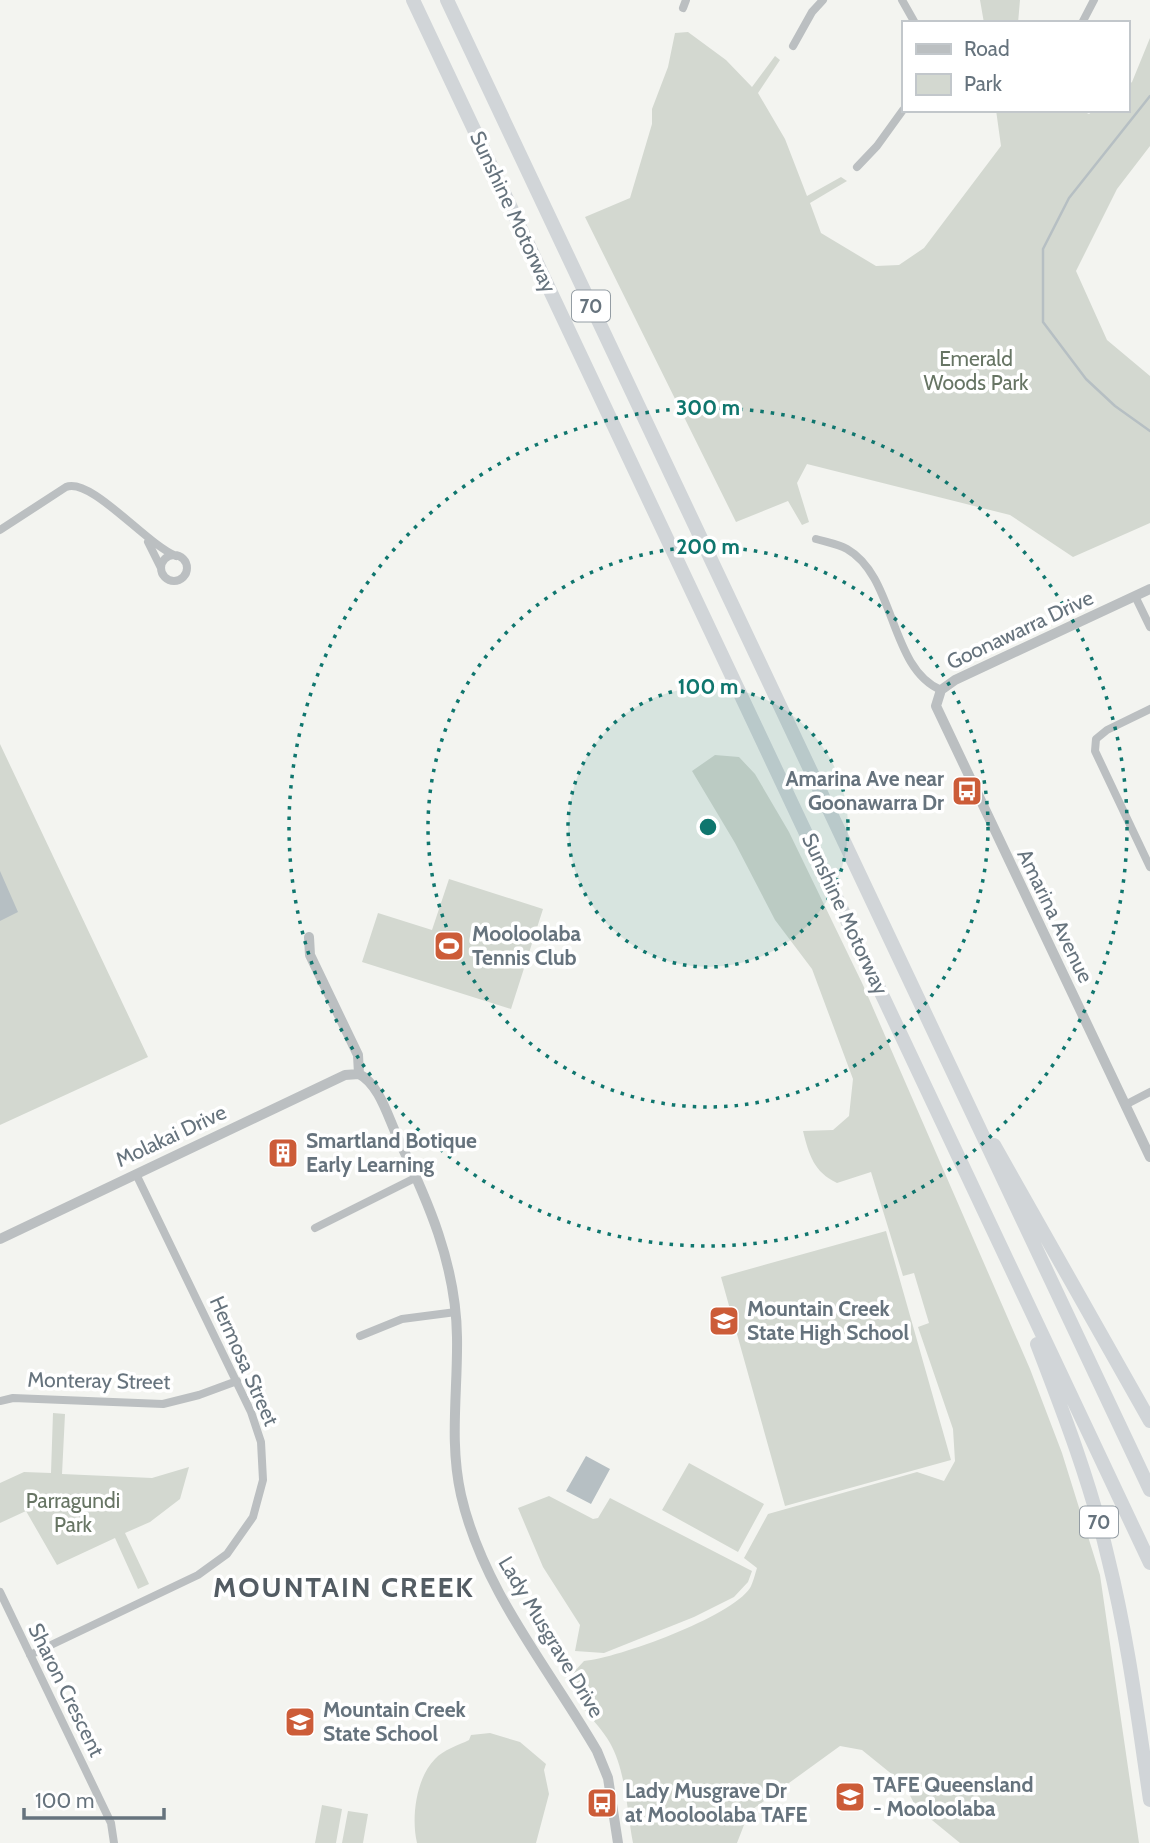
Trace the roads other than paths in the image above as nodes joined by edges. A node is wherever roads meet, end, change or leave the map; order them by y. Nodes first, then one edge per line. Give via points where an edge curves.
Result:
1 (413, 0) edge
2 (447, 0) edge
3 (823, 0) edge
4 (902, 0) edge
5 (1094, 0) edge
6 (914, 21) edge
7 (1083, 21) edge
8 (793, 46) dead end
9 (902, 111) edge
10 (857, 167) dead end
11 (1, 530) edge
12 (816, 538) dead end
13 (146, 539) junction
14 (176, 556) junction
15 (162, 571) junction
16 (1150, 589) edge
17 (1135, 596) junction
18 (1150, 627) edge
19 (941, 690) junction
20 (1150, 709) edge
21 (1150, 867) edge
22 (309, 937) dead end
23 (359, 1074) junction
24 (1150, 1092) edge
25 (1125, 1105) junction
26 (984, 1139) junction
27 (1150, 1157) edge
28 (136, 1174) junction
29 (417, 1177) junction
30 (315, 1228) dead end
31 (0, 1239) edge
32 (456, 1312) junction
33 (1036, 1322) junction
34 (360, 1336) dead end
35 (237, 1381) junction
36 (0, 1401) edge
37 (1150, 1421) edge
38 (1150, 1490) edge
39 (1150, 1563) edge
40 (0, 1592) edge
41 (30, 1655) junction
42 (1150, 1800) edge
43 (114, 1843) edge
44 (618, 1843) edge

1 - 33 highway, Sunshine Motorway / 70
2 - 26 highway, Sunshine Motorway / 70
3 - 8 street
4 - 6 street
5 - 7 street
9 - 10 street
11 - 13 street via 66,487 77,485 91,491
12 - 19 street, Goonawarra Drive via 848,550 865,567 922,678
13 - 14 street
13 - 15 street
14 - 15 street via 165,560
14 - 15 street via 186,564 185,576 172,581
16 - 17 street, Goonawarra Drive
17 - 18 street
17 - 19 street, Goonawarra Drive
19 - 25 street, Amarina Avenue via 936,706 940,721
20 - 21 street via 1107,730 1096,739 1095,751
22 - 23 street, Lady Musgrave Drive via 310,955 358,1055
23 - 28 street, Molakai Drive via 345,1075
23 - 29 street, Lady Musgrave Drive via 373,1086
24 - 25 street
25 - 27 street, Amarina Avenue
26 - 37 highway, 70 via 999,1148
26 - 38 highway, Sunshine Motorway
28 - 31 street, Molakai Drive
28 - 35 street, Hermosa Street
29 - 30 street
29 - 32 street, Lady Musgrave Drive via 441,1235
32 - 34 street via 402,1319
32 - 44 street, Lady Musgrave Drive via 456,1460 475,1542 499,1595 597,1751 608,1779
33 - 39 highway, Sunshine Motorway
33 - 42 highway, 70 via 1036,1341 1082,1464 1108,1556 1130,1663
35 - 36 street, Monteray Street via 163,1404
35 - 41 street, Hermosa Street via 258,1432 264,1466 256,1510 238,1541 198,1576
40 - 41 street, Sharon Crescent
41 - 43 street, Sharon Crescent via 111,1823

